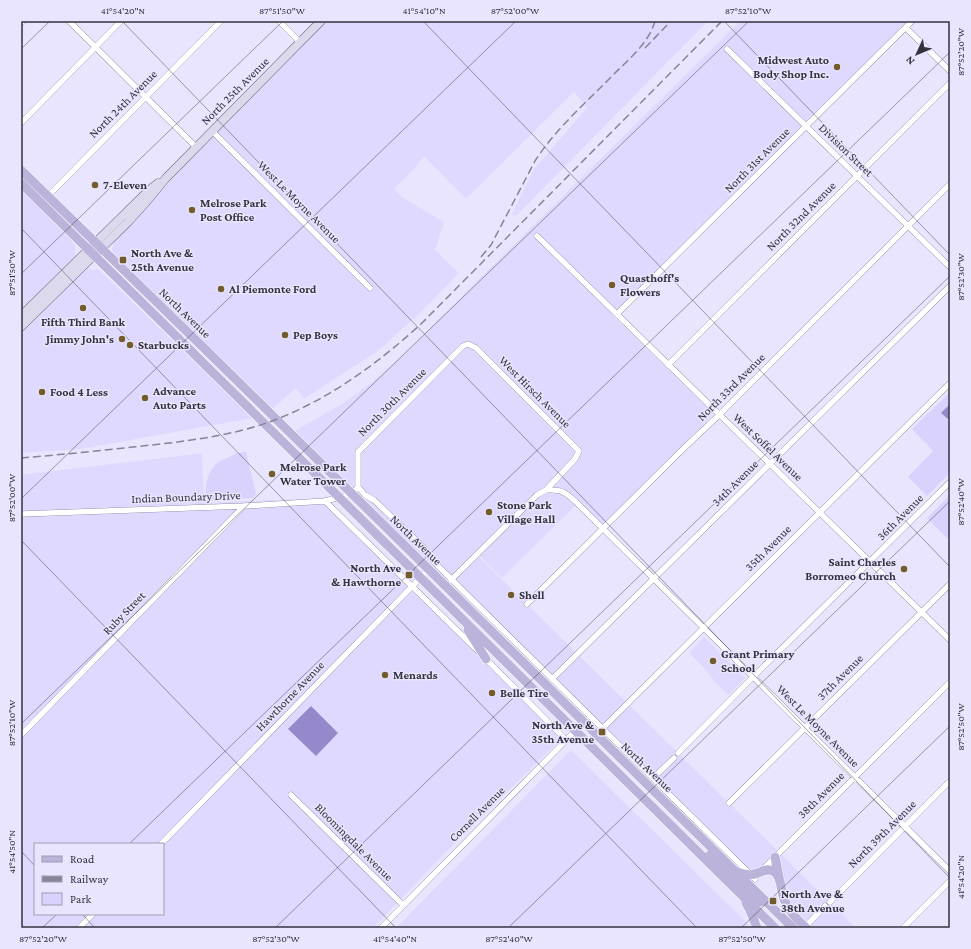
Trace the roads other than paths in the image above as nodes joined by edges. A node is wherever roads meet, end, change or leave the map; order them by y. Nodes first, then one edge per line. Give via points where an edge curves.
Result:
1 (69, 21) edge
2 (121, 21) edge
3 (221, 21) edge
4 (279, 21) edge
5 (321, 21) edge
6 (912, 21) edge
7 (906, 28) junction
8 (300, 42) junction
9 (95, 47) junction
10 (727, 49) dead end
11 (950, 71) edge
12 (950, 83) edge
13 (146, 97) junction
14 (21, 123) edge
15 (806, 126) junction
16 (212, 131) junction
17 (196, 147) junction
18 (21, 170) edge
19 (856, 176) junction
20 (21, 183) edge
21 (950, 184) edge
22 (48, 196) junction
23 (41, 202) junction
24 (908, 226) junction
25 (537, 236) dead end
26 (99, 246) junction
27 (92, 253) junction
28 (950, 267) edge
29 (950, 286) edge
30 (370, 288) dead end
31 (150, 295) junction
32 (142, 303) junction
33 (617, 314) junction
34 (21, 316) edge
35 (179, 324) junction
36 (21, 328) edge
37 (171, 332) junction
38 (476, 348) joint
39 (668, 365) junction
40 (950, 384) edge
41 (719, 415) junction
42 (770, 464) junction
43 (950, 482) edge
44 (546, 490) junction
45 (355, 491) junction
46 (339, 497) junction
47 (325, 501) junction
48 (244, 506) junction
49 (820, 513) junction
50 (21, 514) edge
51 (603, 529) junction
52 (870, 562) junction
53 (432, 566) junction
54 (420, 578) junction
55 (654, 579) junction
56 (451, 580) junction
57 (950, 584) edge
58 (411, 586) junction
59 (477, 604) junction
60 (527, 604) dead end
61 (466, 606) junction
62 (455, 612) junction
63 (922, 612) junction
64 (504, 628) junction
65 (703, 628) junction
66 (950, 640) edge
67 (505, 644) junction
68 (486, 659) junction
69 (753, 677) junction
70 (552, 679) junction
71 (950, 682) edge
72 (587, 719) junction
73 (602, 728) junction
74 (805, 728) junction
75 (575, 731) junction
76 (21, 735) edge
77 (566, 740) junction
78 (855, 777) junction
79 (653, 778) junction
80 (950, 781) edge
81 (291, 795) dead end
82 (729, 803) dead end
83 (905, 826) junction
84 (162, 843) edge
85 (692, 846) junction
86 (775, 857) junction
87 (736, 871) junction
88 (950, 871) edge
89 (755, 876) junction
90 (779, 879) junction
91 (950, 881) edge
92 (760, 895) junction
93 (743, 896) junction
94 (403, 905) junction
95 (779, 914) junction
96 (92, 915) edge
97 (806, 927) edge
98 (79, 928) edge
99 (381, 928) edge
100 (756, 928) edge
101 (775, 928) edge
102 (793, 928) edge
103 (903, 928) edge

1 - 9 street
2 - 9 street
3 - 13 street, North 24th Avenue
4 - 8 street
5 - 8 main road, North 25th Avenue
6 - 7 street, North 31st Avenue
7 - 11 street
7 - 15 street, North 31st Avenue
8 - 16 main road, North 25th Avenue
9 - 13 street
9 - 14 street
10 - 15 street, Division Street
12 - 19 street, North 32nd Avenue
13 - 17 street
13 - 22 street, North 24th Avenue
15 - 19 street, Division Street
15 - 33 street, North 31st Avenue
16 - 17 main road, North 25th Avenue
16 - 30 street, West Le Moyne Avenue
17 - 26 main road, North 25th Avenue via 166,178 148,190
18 - 22 main road, North Avenue
19 - 24 street, Division Street
19 - 39 street, North 32nd Avenue
20 - 23 main road, North Avenue
21 - 24 street, North 33rd Avenue
22 - 23 street, North 24th Avenue
22 - 26 main road, North Avenue
23 - 27 main road, North Avenue
24 - 28 street, Division Street
24 - 41 street, North 33rd Avenue
25 - 33 street, West Soffel Avenue
26 - 27 main road, North 25th Avenue
26 - 31 main road, North Avenue
27 - 32 main road, North Avenue
27 - 34 main road, North 25th Avenue
27 - 36 main road, North 25th Avenue
29 - 42 street, 34th Avenue
31 - 32 main road
31 - 35 main road, North Avenue
32 - 37 main road, North Avenue
33 - 39 street, West Soffel Avenue
35 - 37 main road
35 - 45 main road, North Avenue
37 - 46 main road, North Avenue
38 - 44 street, West Hirsch Avenue via 579,450 575,459
38 - 45 street, North 30th Avenue via 468,344 463,346 358,452
39 - 41 street, West Soffel Avenue
40 - 49 street, 35th Avenue
41 - 42 street, West Soffel Avenue
41 - 51 street, North 33rd Avenue
42 - 49 street, West Soffel Avenue
42 - 55 street, 34th Avenue
43 - 52 street, 36th Avenue
44 - 51 street, West Le Moyne Avenue via 566,493
44 - 56 street via 537,495
45 - 46 street, Indian Boundary Drive
45 - 53 main road, North Avenue
46 - 47 street, Indian Boundary Drive
46 - 54 main road, North Avenue
47 - 48 street, Indian Boundary Drive
47 - 58 street
48 - 50 street, Indian Boundary Drive
48 - 76 street, Ruby Street
49 - 52 street, West Soffel Avenue
49 - 65 street, 35th Avenue
51 - 55 street, West Le Moyne Avenue
51 - 60 street, North 33rd Avenue
52 - 63 street, West Soffel Avenue
52 - 69 street, 36th Avenue
53 - 54 street, Hawthorne Avenue
53 - 56 street, North Avenue
53 - 61 main road, North Avenue
54 - 58 street, Hawthorne Avenue
54 - 62 main road, North Avenue
55 - 65 street, West Le Moyne Avenue
55 - 70 street, 34th Avenue
56 - 59 street, North Avenue
57 - 63 street, 37th Avenue
58 - 68 street
58 - 84 street, Hawthorne Avenue
59 - 61 main road
59 - 64 street, North Avenue
61 - 67 main road, North Avenue
62 - 68 main road
62 - 75 main road, North Avenue
63 - 66 street, West Soffel Avenue
63 - 74 street, 37th Avenue
64 - 67 main road via 500,635
64 - 70 street, North Avenue
65 - 69 street, West Le Moyne Avenue
65 - 73 street, 35th Avenue
67 - 72 main road, North Avenue
68 - 77 street
69 - 74 street, West Le Moyne Avenue
69 - 79 street, 36th Avenue
70 - 72 street, North Avenue
71 - 78 street, 38th Avenue
72 - 73 street, North Avenue
72 - 75 street, Cornell Avenue
72 - 87 main road, North Avenue
73 - 79 street, North Avenue
74 - 78 street, West Le Moyne Avenue
74 - 82 street, 37th Avenue
75 - 77 street, Cornell Avenue
75 - 85 main road, North Avenue
77 - 94 street, Cornell Avenue
78 - 83 street, West Le Moyne Avenue
78 - 86 street, 38th Avenue
79 - 89 street, North Avenue
80 - 83 street, North 39th Avenue
81 - 94 street, Bloomingdale Avenue
83 - 88 street, West Le Moyne Avenue
83 - 97 street, North 39th Avenue
85 - 93 main road, North Avenue
85 - 95 main road via 710,856 750,894
86 - 89 street, 38th Avenue
86 - 90 main road
87 - 89 main road
87 - 92 main road, North Avenue
89 - 90 main road via 770,870 775,871
89 - 92 main road via 755,884
90 - 97 main road via 787,906
91 - 103 street
92 - 95 main road, North Avenue
93 - 100 main road
93 - 101 main road, North Avenue
94 - 99 street, Cornell Avenue
95 - 102 main road, North Avenue
96 - 98 street

